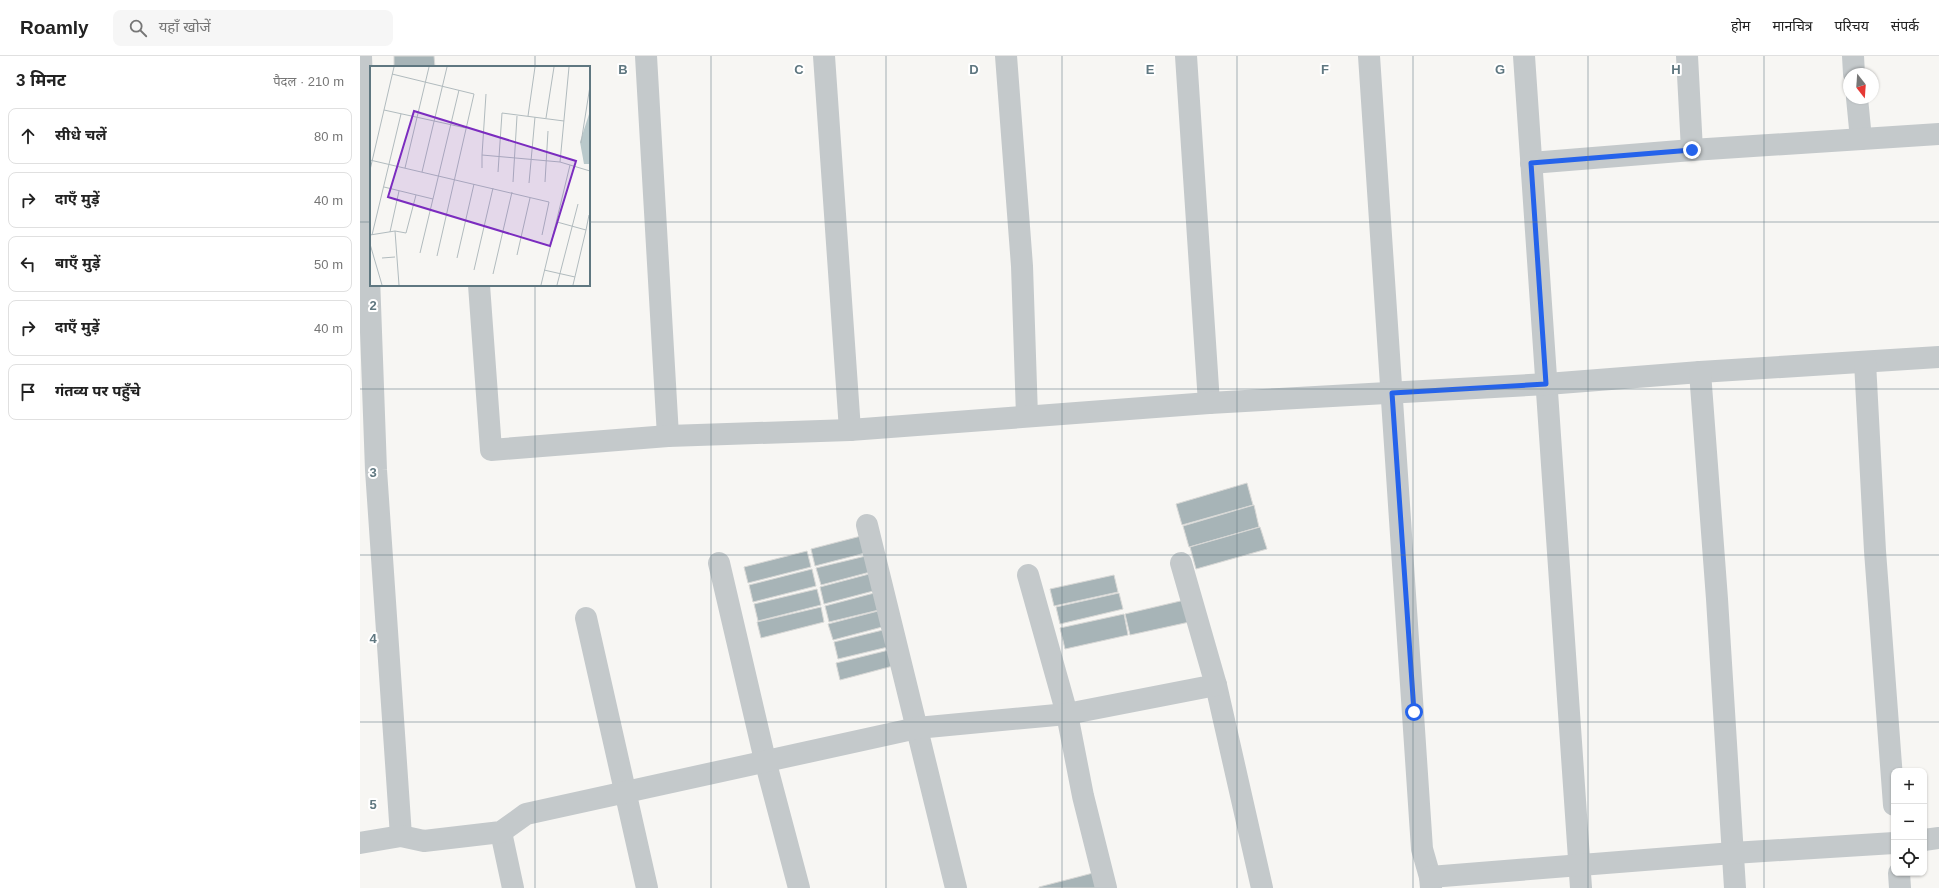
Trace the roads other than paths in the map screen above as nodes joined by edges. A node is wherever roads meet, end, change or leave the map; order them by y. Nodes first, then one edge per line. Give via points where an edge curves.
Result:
1 (361, 56) edge
2 (646, 56) edge
3 (824, 56) edge
4 (1006, 56) edge
5 (1186, 56) edge
6 (1369, 56) edge
7 (1524, 56) edge
8 (1687, 56) edge
9 (1853, 56) edge
10 (1854, 68) edge
11 (1858, 104) edge
12 (1939, 134) edge
13 (1861, 139) junction
14 (1692, 150) junction
15 (1531, 163) junction
16 (479, 286) edge
17 (365, 294) edge
18 (1939, 357) edge
19 (1865, 362) junction
20 (1700, 372) junction
21 (1546, 384) junction
22 (1392, 393) junction
23 (1209, 403) junction
24 (1027, 416) junction
25 (850, 430) junction
26 (668, 436) junction
27 (867, 525) dead end
28 (719, 563) dead end
29 (1181, 563) dead end
30 (1028, 576) dead end
31 (586, 618) dead end
32 (1216, 685) junction
33 (1067, 714) junction
34 (917, 728) junction
35 (765, 760) junction
36 (624, 791) junction
37 (1894, 804) edge
38 (501, 832) junction
39 (401, 836) junction
40 (1939, 838) edge
41 (1927, 840) edge
42 (360, 843) edge
43 (1891, 843) edge
44 (1733, 853) junction
45 (1579, 864) junction
46 (1899, 876) edge
47 (1431, 882) edge
48 (513, 888) edge
49 (647, 888) edge
50 (798, 888) edge
51 (956, 888) edge
52 (1106, 888) edge
53 (1262, 888) edge
54 (1581, 888) edge
55 (1735, 888) edge
56 (1900, 888) edge

1 - 17 street
2 - 26 street
3 - 25 street
4 - 24 street via 1022,266
5 - 23 street
6 - 22 street
7 - 15 street
8 - 14 street
9 - 10 street
11 - 13 street
12 - 13 street
13 - 14 street
14 - 15 street
15 - 21 street
16 - 26 street via 491,450
17 - 39 street
18 - 19 street
19 - 20 street
19 - 37 street via 1875,551
20 - 21 street
20 - 44 street
21 - 22 street
21 - 45 street
22 - 23 street
22 - 47 street via 1422,849
23 - 24 street
24 - 25 street
25 - 26 street
27 - 34 street
28 - 35 street
29 - 32 street
30 - 33 street
31 - 36 street
32 - 33 street
32 - 53 street
33 - 34 street
33 - 52 street via 1083,796
34 - 35 street
34 - 51 street
35 - 36 street
35 - 50 street
36 - 38 street via 526,814
36 - 49 street
38 - 39 street via 424,841
38 - 48 street
39 - 42 street
40 - 41 street
43 - 44 street
44 - 45 street
44 - 55 street
45 - 47 street
45 - 54 street
46 - 56 street

